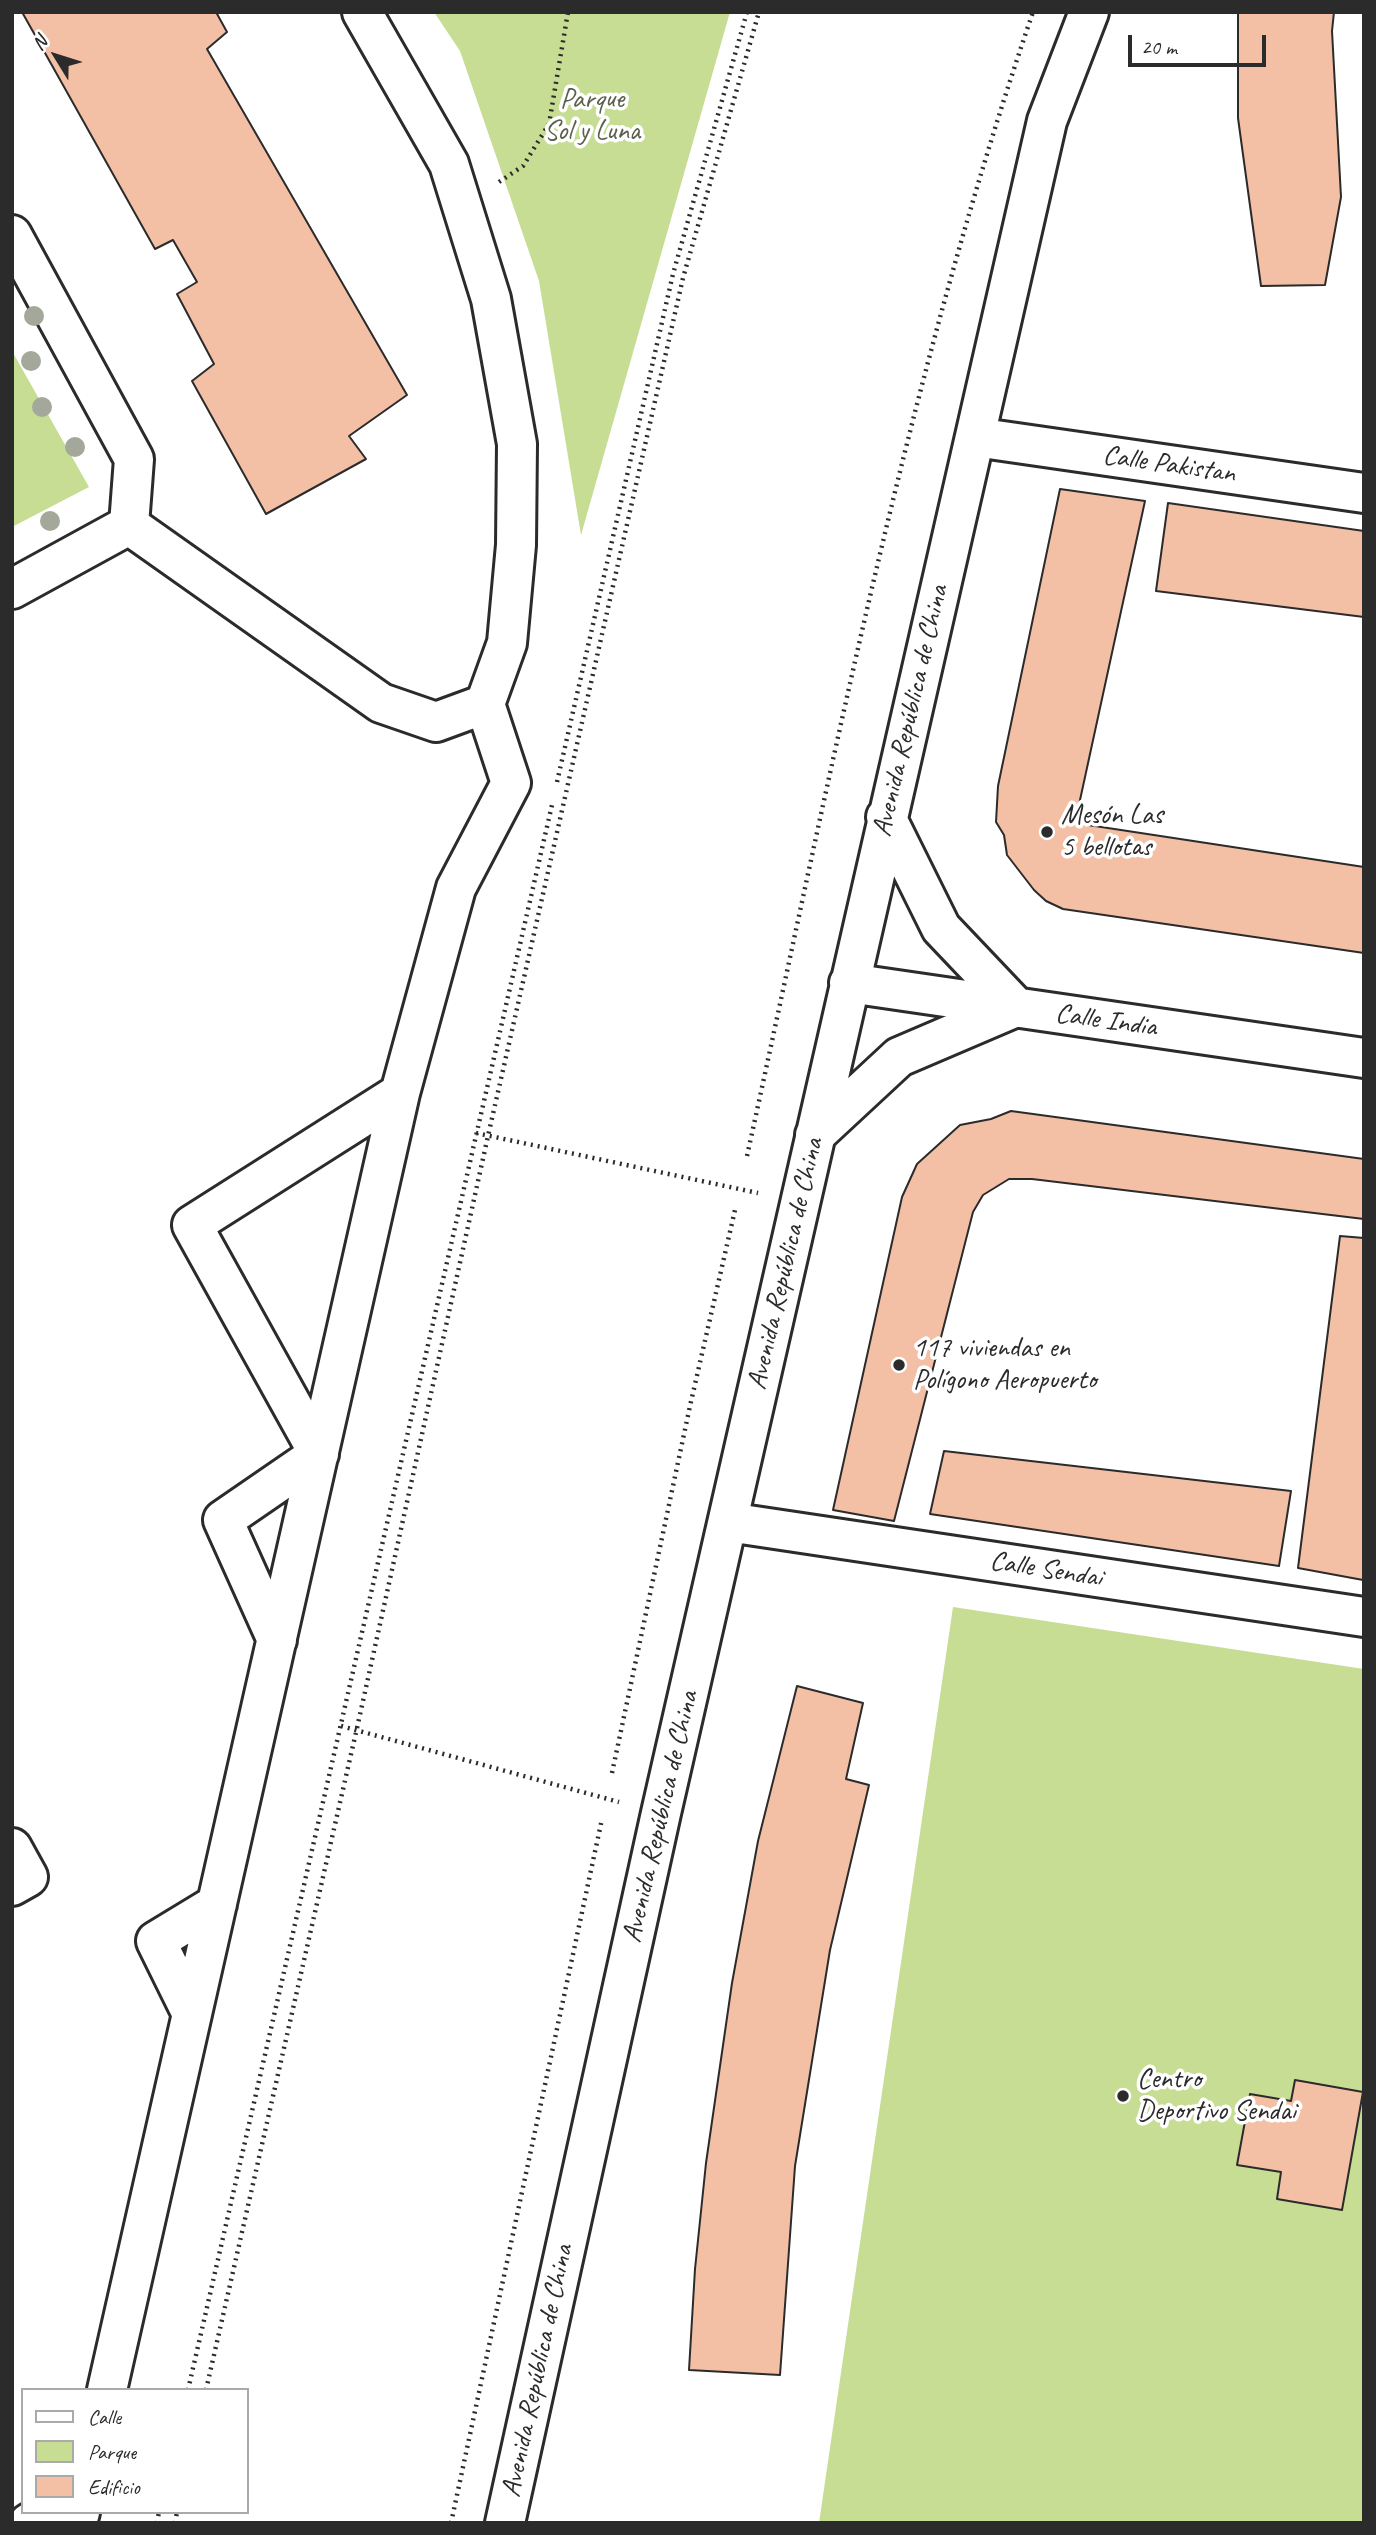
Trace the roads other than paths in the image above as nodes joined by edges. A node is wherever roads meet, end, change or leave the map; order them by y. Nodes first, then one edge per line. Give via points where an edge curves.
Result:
1 (362, 12) edge
2 (1088, 12) edge
3 (12, 235) edge
4 (975, 437) junction
5 (1364, 493) edge
6 (129, 525) junction
7 (12, 589) edge
8 (485, 704) junction
9 (886, 817) junction
10 (849, 983) junction
11 (1016, 1007) junction
12 (1364, 1058) edge
13 (400, 1093) junction
14 (815, 1135) junction
15 (319, 1454) junction
16 (729, 1522) junction
17 (1364, 1618) edge
18 (276, 1640) junction
19 (12, 1848) edge
20 (12, 1886) edge
21 (217, 1904) junction
22 (192, 2014) junction
23 (107, 2388) edge
24 (45, 2514) edge
25 (29, 2523) edge
26 (505, 2523) edge

1 - 8 street via 449,164 491,299 517,444 516,545 507,643
2 - 4 street, Avenida República de China via 1047,121
3 - 6 street via 134,459
4 - 5 street, Calle Pakistan
4 - 9 street, Avenida República de China
6 - 7 street
6 - 8 street via 381,703 436,722
8 - 13 street via 511,783 456,888
9 - 10 street, Avenida República de China
9 - 11 street via 941,928
10 - 11 street, Calle India
10 - 14 street, Avenida República de China
11 - 12 street, Calle India
11 - 14 street via 899,1057
13 - 15 street
13 - 15 street via 192,1225
14 - 16 street, Avenida República de China
15 - 18 street
15 - 18 street via 223,1520
16 - 17 street, Calle Sendai
16 - 26 street, Avenida República de China
18 - 21 street
19 - 20 street via 28,1878
21 - 22 street
21 - 22 street via 156,1941
22 - 23 street
24 - 25 street

